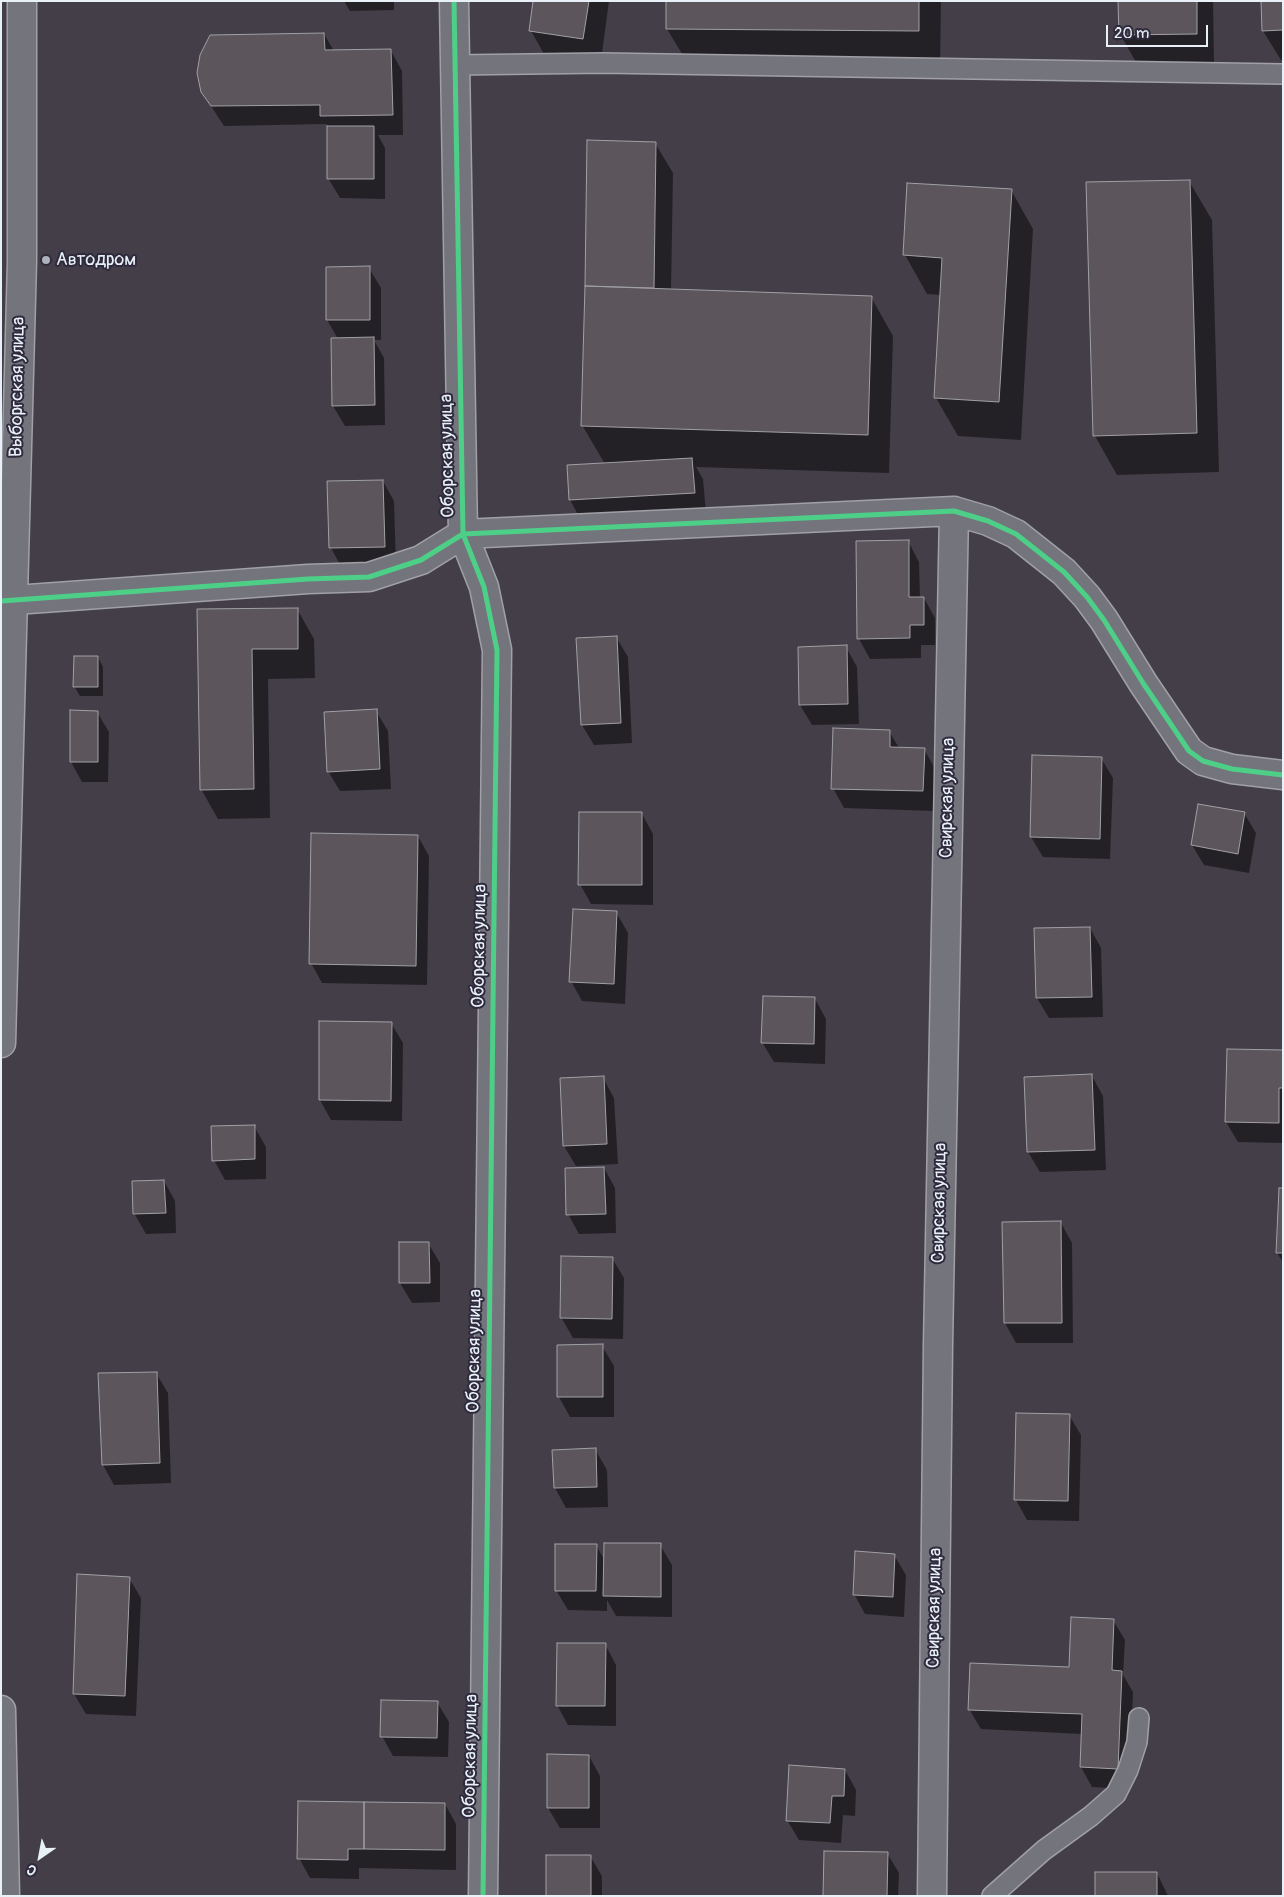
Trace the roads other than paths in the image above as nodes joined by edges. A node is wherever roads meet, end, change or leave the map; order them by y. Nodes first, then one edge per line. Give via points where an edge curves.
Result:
1 (22, 1) edge
2 (454, 1) edge
3 (455, 65) junction
4 (1283, 74) edge
5 (954, 511) junction
6 (463, 534) junction
7 (8, 600) edge
8 (1283, 775) edge
9 (1, 1044) edge
10 (1, 1710) edge
11 (1139, 1718) dead end
12 (5, 1896) edge
13 (483, 1896) edge
14 (932, 1896) edge
15 (992, 1896) edge

1 - 7 street, Выборгская улица via 22,262
2 - 3 street, Оборская улица
3 - 4 lane via 604,63
3 - 6 street, Оборская улица
5 - 6 street
5 - 8 street via 1016,534 1064,572 1104,620 1189,751 1203,761 1232,769
5 - 14 street, Свирская улица via 938,1345
6 - 7 street via 421,560 369,577
6 - 13 street, Оборская улица via 484,587 497,650
7 - 9 street, Выборгская улица
10 - 12 street
11 - 15 lane via 1134,1752 1116,1794

